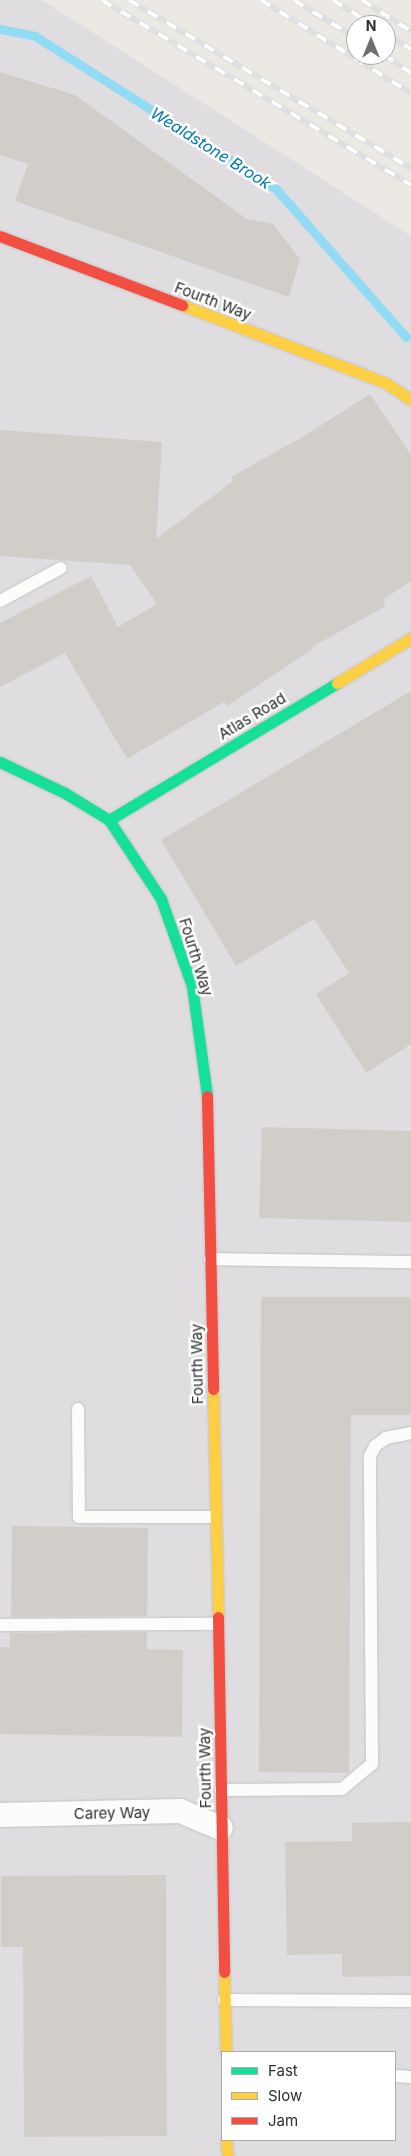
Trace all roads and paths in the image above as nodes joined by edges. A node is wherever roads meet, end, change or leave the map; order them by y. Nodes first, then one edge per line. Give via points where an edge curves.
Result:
1 (0, 236) edge
2 (411, 400) edge
3 (61, 568) dead end
4 (0, 601) edge
5 (411, 638) edge
6 (0, 762) edge
7 (108, 820) junction
8 (210, 1259) junction
9 (411, 1262) edge
10 (78, 1409) dead end
11 (411, 1432) edge
12 (215, 1517) junction
13 (217, 1624) junction
14 (0, 1625) edge
15 (220, 1790) junction
16 (0, 1815) edge
17 (221, 1828) junction
18 (224, 2000) junction
19 (411, 2001) edge
20 (226, 2051) edge
21 (396, 2076) edge
22 (411, 2077) edge
23 (226, 2141) edge
24 (223, 2156) edge
25 (228, 2156) edge

1 - 2 main road, Fourth Way via 386,382
3 - 4 lane
5 - 7 main road, Atlas Road
6 - 7 main road, Fourth Way via 64,793
7 - 8 main road, Fourth Way via 161,899 192,986 207,1078
8 - 9 lane
8 - 12 main road, Fourth Way
10 - 12 lane via 80,1517
11 - 15 lane via 386,1438 375,1446 370,1456 372,1764 360,1778 342,1790
12 - 13 main road, Fourth Way
13 - 14 lane
13 - 15 main road, Fourth Way
15 - 17 main road, Fourth Way
16 - 17 street, Carey Way via 180,1811
17 - 18 main road, Fourth Way
18 - 19 lane
18 - 20 main road, Fourth Way
21 - 22 lane
23 - 24 main road
23 - 25 main road

